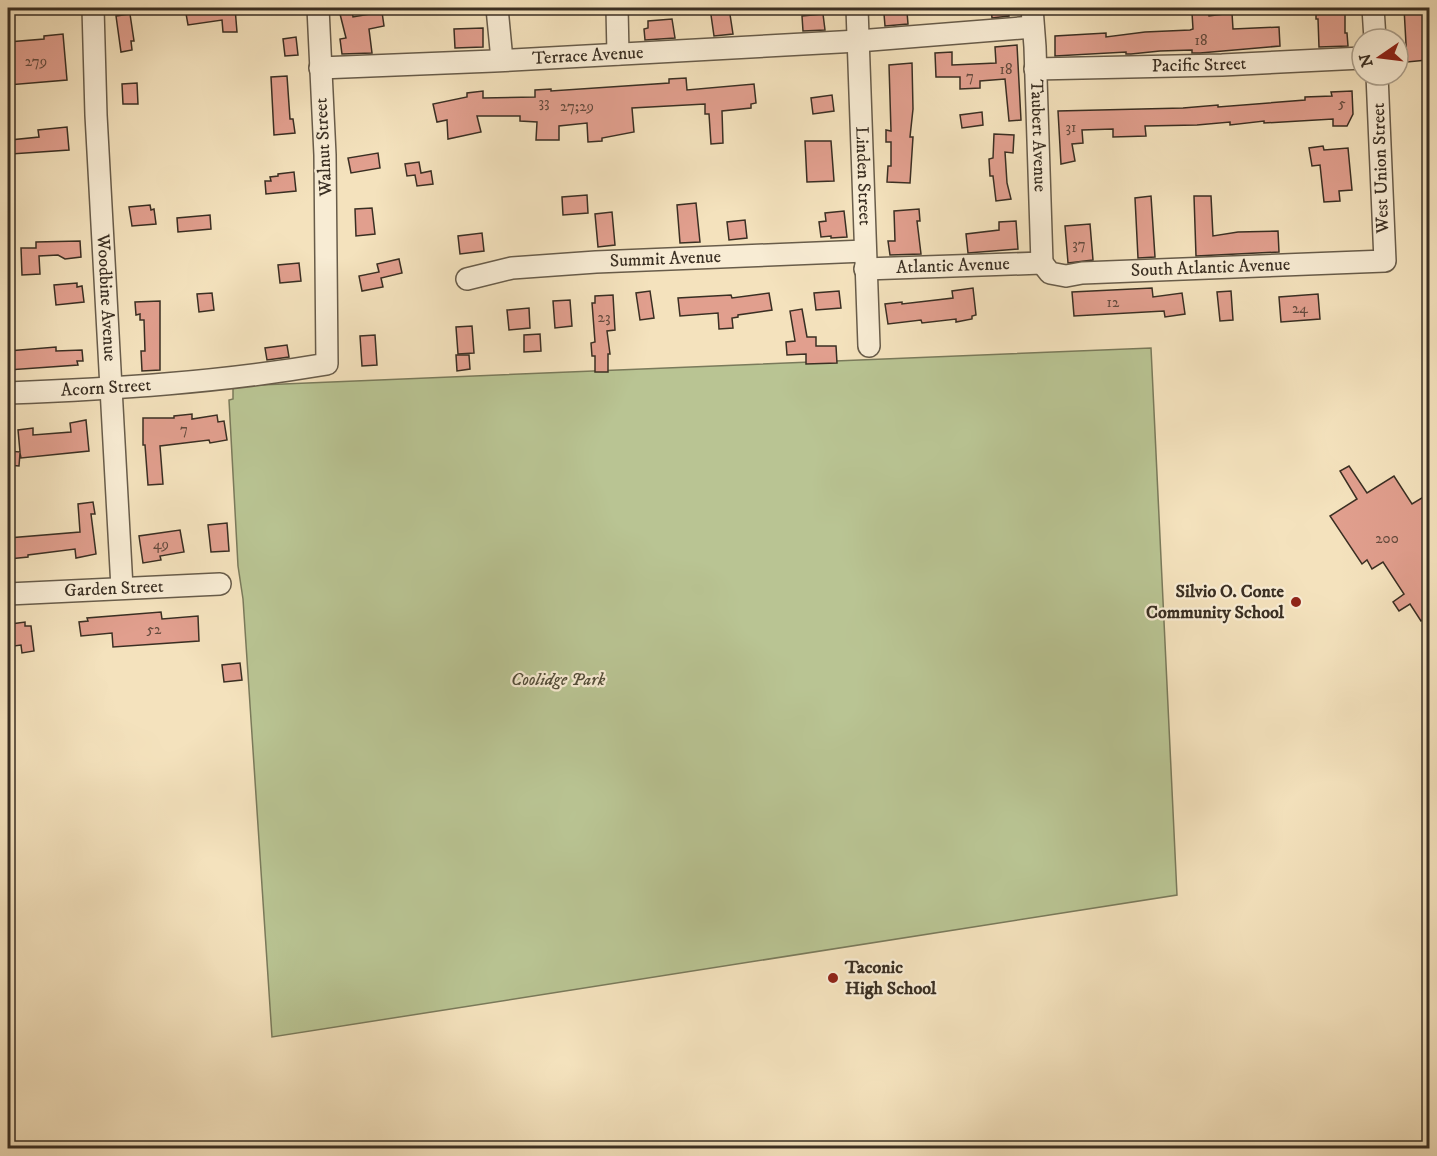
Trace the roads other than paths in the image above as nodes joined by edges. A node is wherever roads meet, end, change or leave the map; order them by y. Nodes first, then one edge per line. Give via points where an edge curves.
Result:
1 (93, 8) edge
2 (318, 8) edge
3 (497, 8) edge
4 (617, 8) edge
5 (856, 8) edge
6 (1373, 8) edge
7 (1033, 17) edge
8 (1374, 27) edge
9 (858, 41) junction
10 (618, 54) junction
11 (1350, 59) edge
12 (502, 60) junction
13 (320, 68) junction
14 (1035, 69) junction
15 (1378, 87) edge
16 (865, 260) junction
17 (1385, 261) joint
18 (1042, 263) junction
19 (467, 279) dead end
20 (869, 346) dead end
21 (202, 381) joint
22 (111, 387) junction
23 (8, 393) edge
24 (220, 584) dead end
25 (122, 588) junction
26 (8, 594) edge

1 - 22 street, Woodbine Avenue
2 - 13 street, Walnut Street
3 - 12 street
4 - 10 street
5 - 9 street, Linden Street
6 - 8 street
7 - 9 street, Terrace Avenue
7 - 14 street, Taubert Avenue
9 - 10 street, Terrace Avenue
9 - 16 street, Linden Street
10 - 12 street, Terrace Avenue
11 - 14 street, Pacific Street
12 - 13 street, Terrace Avenue
13 - 21 street, Walnut Street via 327,364
14 - 18 street, Taubert Avenue
15 - 17 street, West Union Street
16 - 18 street, Atlantic Avenue
16 - 19 street, Summit Avenue via 596,262 512,268
16 - 20 street, Linden Street
17 - 18 street, South Atlantic Avenue via 1066,276 1050,273
21 - 22 street, Acorn Street
22 - 23 street, Acorn Street
22 - 25 street, Woodbine Avenue
24 - 25 street, Garden Street
25 - 26 street, Garden Street

